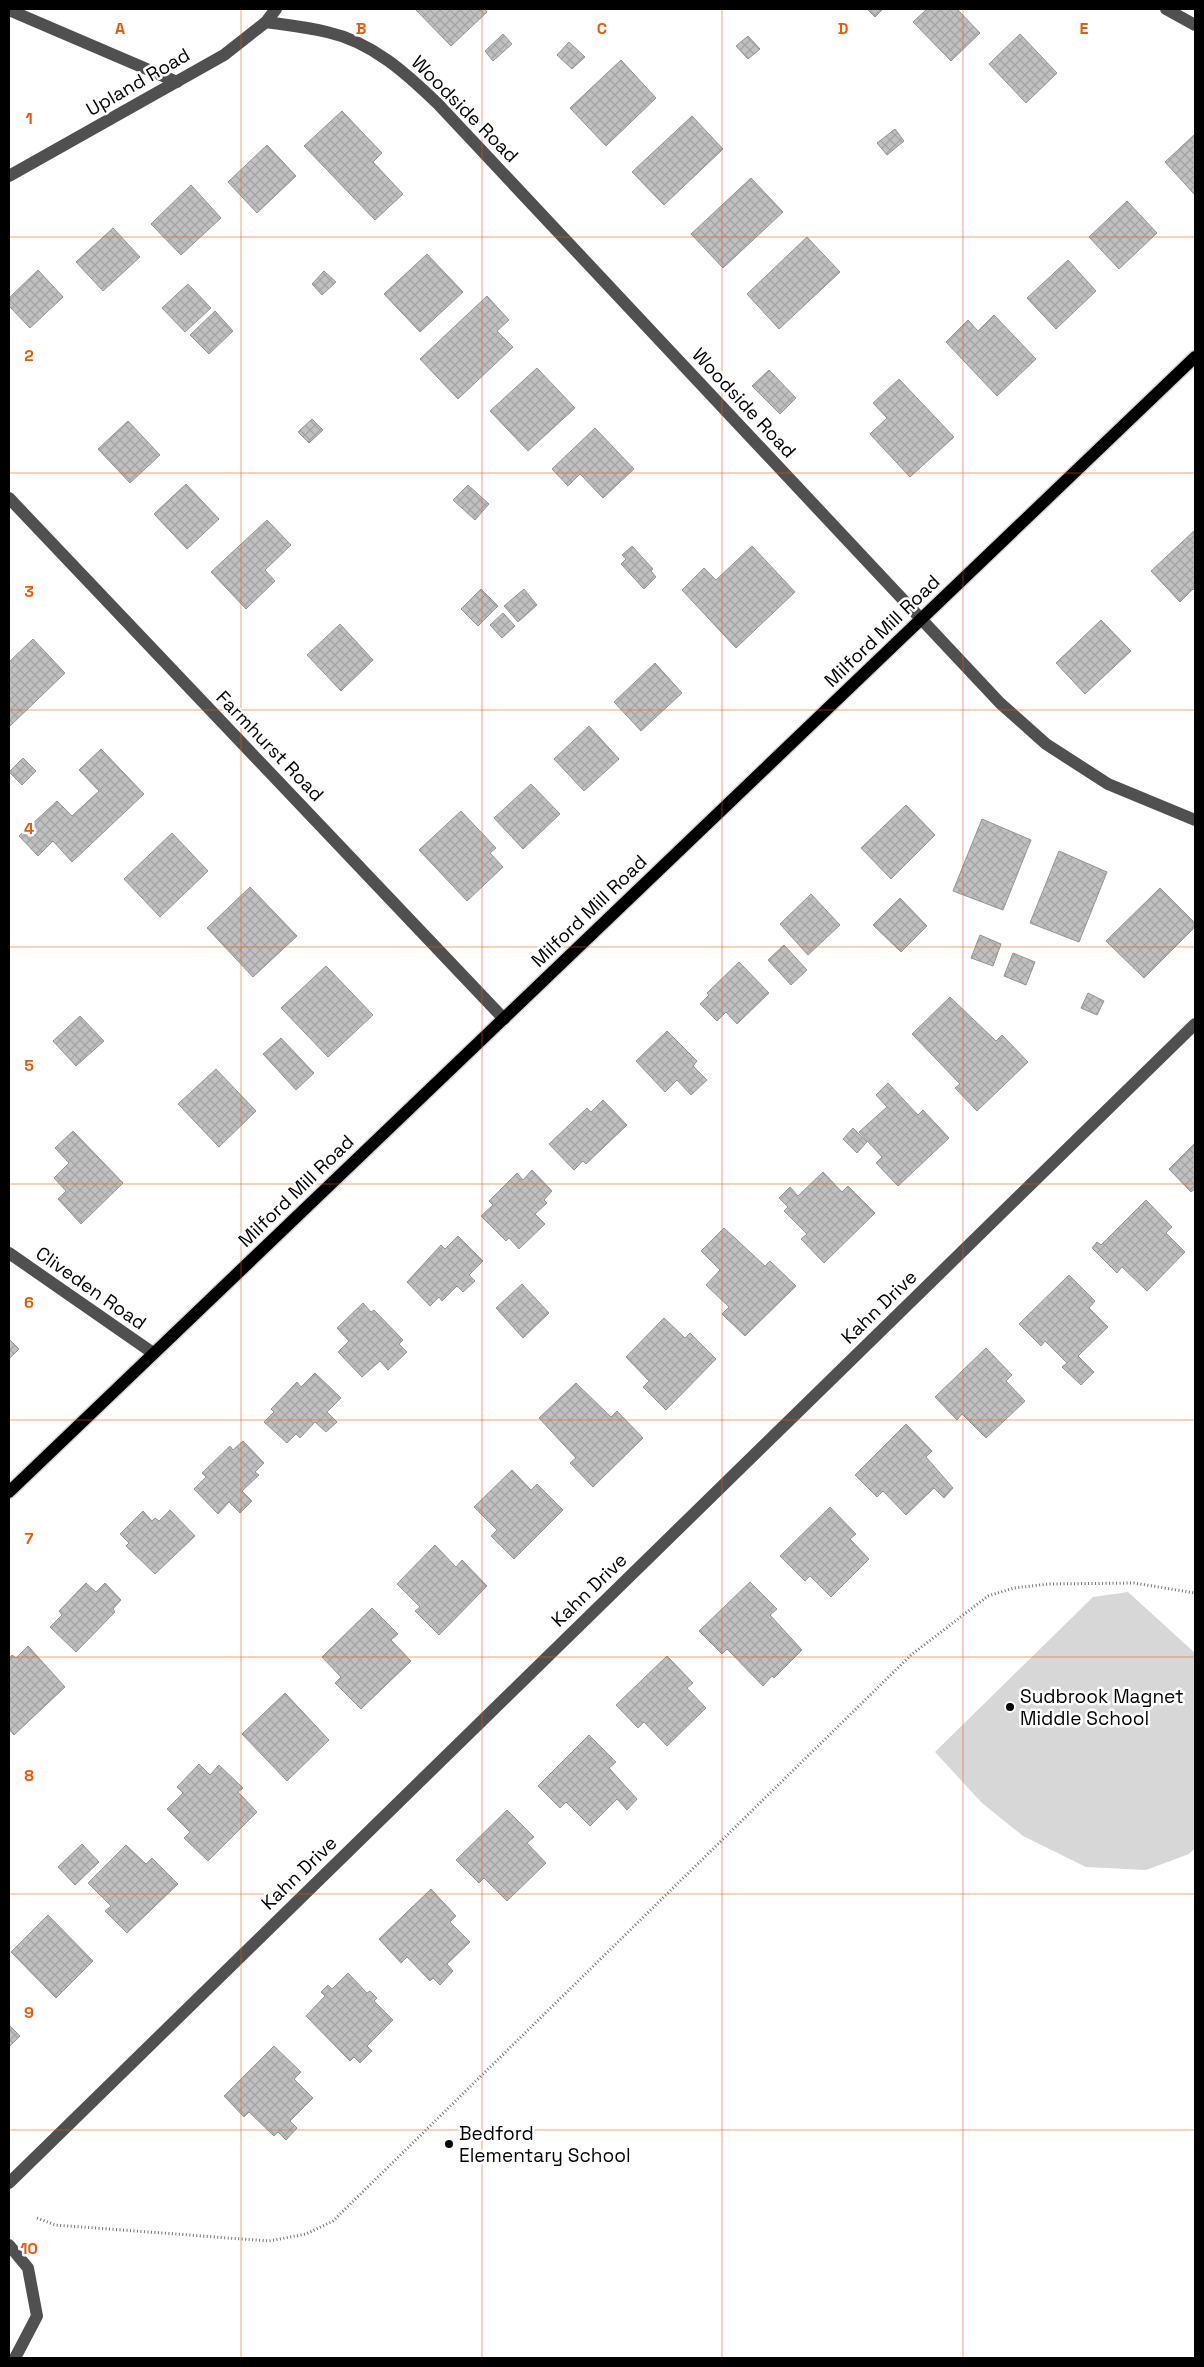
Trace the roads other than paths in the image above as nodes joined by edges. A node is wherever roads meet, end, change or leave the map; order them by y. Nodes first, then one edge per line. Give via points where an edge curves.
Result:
1 (276, 9) edge
2 (1166, 9) edge
3 (9, 10) edge
4 (266, 22) junction
5 (1195, 25) edge
6 (177, 82) junction
7 (9, 176) edge
8 (1195, 357) edge
9 (9, 498) edge
10 (922, 619) junction
11 (1195, 820) edge
12 (504, 1019) junction
13 (1195, 1024) edge
14 (9, 1253) edge
15 (153, 1353) junction
16 (9, 1492) edge
17 (9, 2183) edge
18 (9, 2245) edge
19 (15, 2358) edge

1 - 4 street, Upland Road
2 - 5 street
3 - 6 street
4 - 6 street, Upland Road via 224,55
4 - 10 street, Woodside Road via 328,32 366,47 403,70
6 - 7 street, Upland Road
8 - 10 main road, Milford Mill Road
9 - 12 street, Farmhurst Road
10 - 11 street, Woodside Road via 1000,703 1046,744 1108,784
10 - 12 main road, Milford Mill Road
12 - 15 main road, Milford Mill Road
13 - 17 street, Kahn Drive
14 - 15 street, Cliveden Road
15 - 16 main road, Milford Mill Road
18 - 19 street via 28,2268 36,2316

